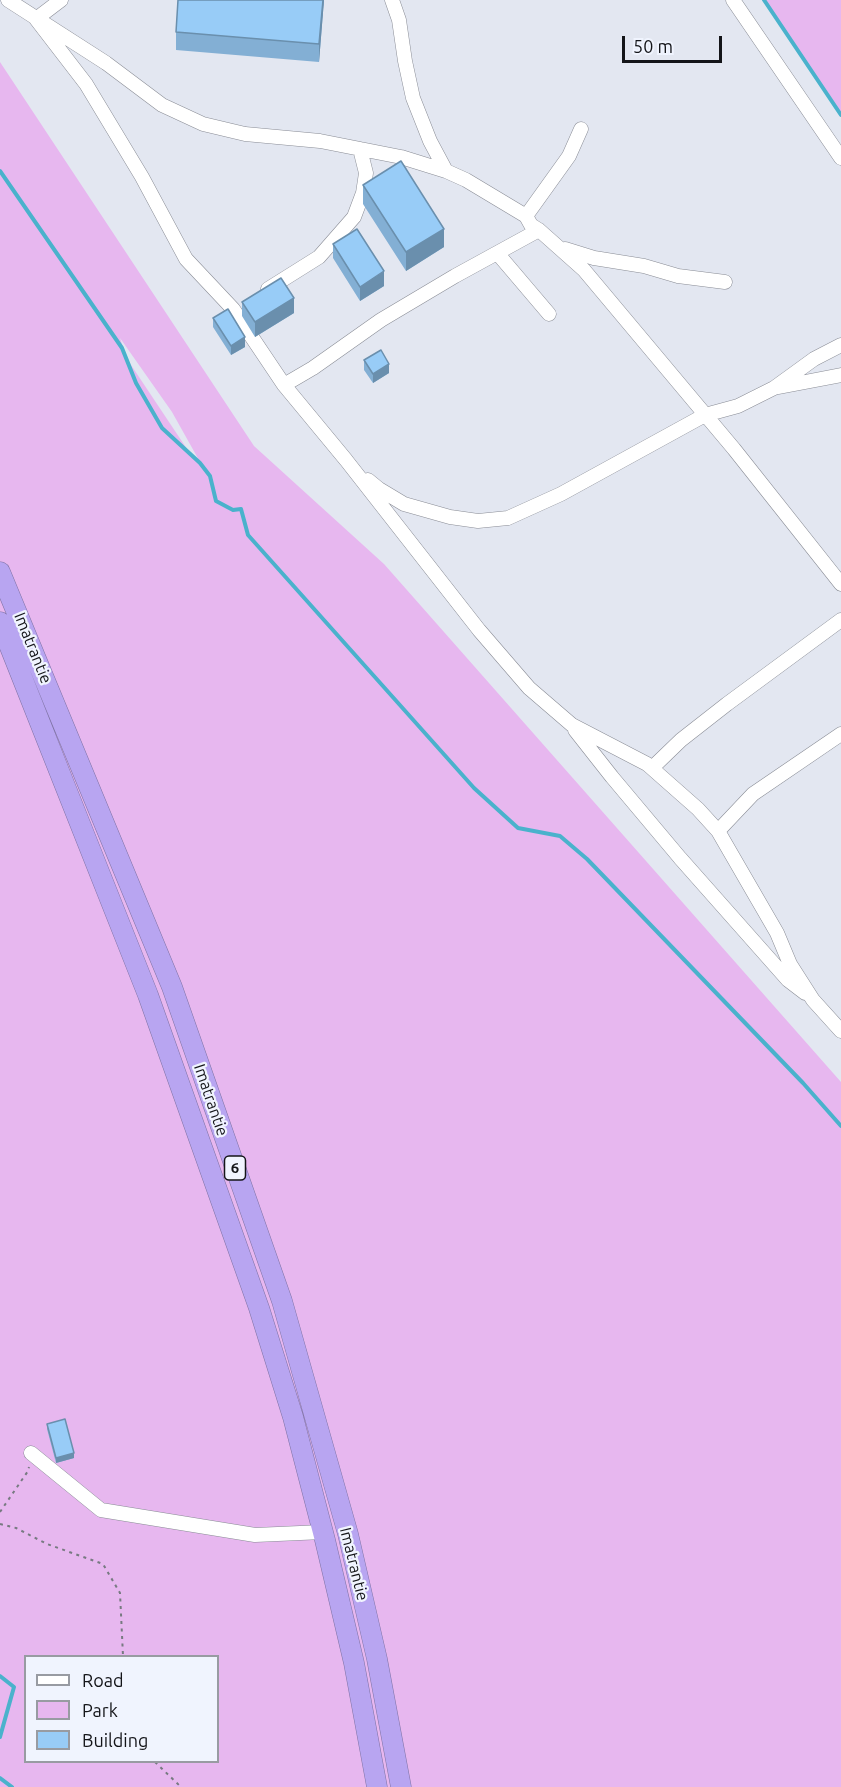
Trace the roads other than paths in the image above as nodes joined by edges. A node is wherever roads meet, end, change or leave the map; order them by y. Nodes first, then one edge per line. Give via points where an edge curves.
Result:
1 (8, 0) edge
2 (61, 0) edge
3 (392, 0) edge
4 (733, 0) edge
5 (36, 19) junction
6 (581, 129) dead end
7 (360, 149) junction
8 (841, 158) edge
9 (446, 171) junction
10 (526, 216) junction
11 (539, 230) junction
12 (560, 248) junction
13 (498, 254) junction
14 (725, 282) dead end
15 (259, 294) edge
16 (549, 314) dead end
17 (841, 345) edge
18 (841, 375) edge
19 (284, 385) junction
20 (774, 388) junction
21 (705, 415) junction
22 (346, 460) junction
23 (0, 572) edge
24 (841, 584) edge
25 (841, 620) edge
26 (0, 622) edge
27 (572, 726) junction
28 (841, 734) edge
29 (652, 768) junction
30 (718, 831) junction
31 (813, 1000) junction
32 (841, 1031) edge
33 (31, 1453) dead end
34 (323, 1532) junction
35 (378, 1787) edge
36 (401, 1787) edge

1 - 5 street
2 - 5 street
3 - 9 street via 414,98
4 - 8 street
5 - 7 street via 106,63 162,105 203,123 245,134
5 - 19 street via 87,84 186,259 237,307
6 - 10 street via 569,156
7 - 9 street
7 - 15 street via 366,173 354,217 319,257
9 - 10 street
10 - 11 street
11 - 12 street
11 - 13 street
12 - 14 street via 678,276
12 - 21 street via 584,270
13 - 16 street
13 - 19 street via 381,320
17 - 20 street
18 - 20 street
19 - 22 street
20 - 21 street via 738,406
21 - 22 street via 561,494 508,518 478,521 404,504 379,489
21 - 24 street
22 - 27 street via 479,630 529,688
23 - 36 highway, Imatrantie / 6 via 172,987 282,1301 348,1534
25 - 29 street via 718,711
26 - 34 highway, Imatrantie / 6 via 148,995 259,1308
27 - 29 street
27 - 31 street via 749,937 788,980
28 - 30 street via 753,794
29 - 30 street
30 - 31 street
31 - 32 street
33 - 34 street via 101,1510 255,1535
34 - 35 highway, Imatrantie / 6

